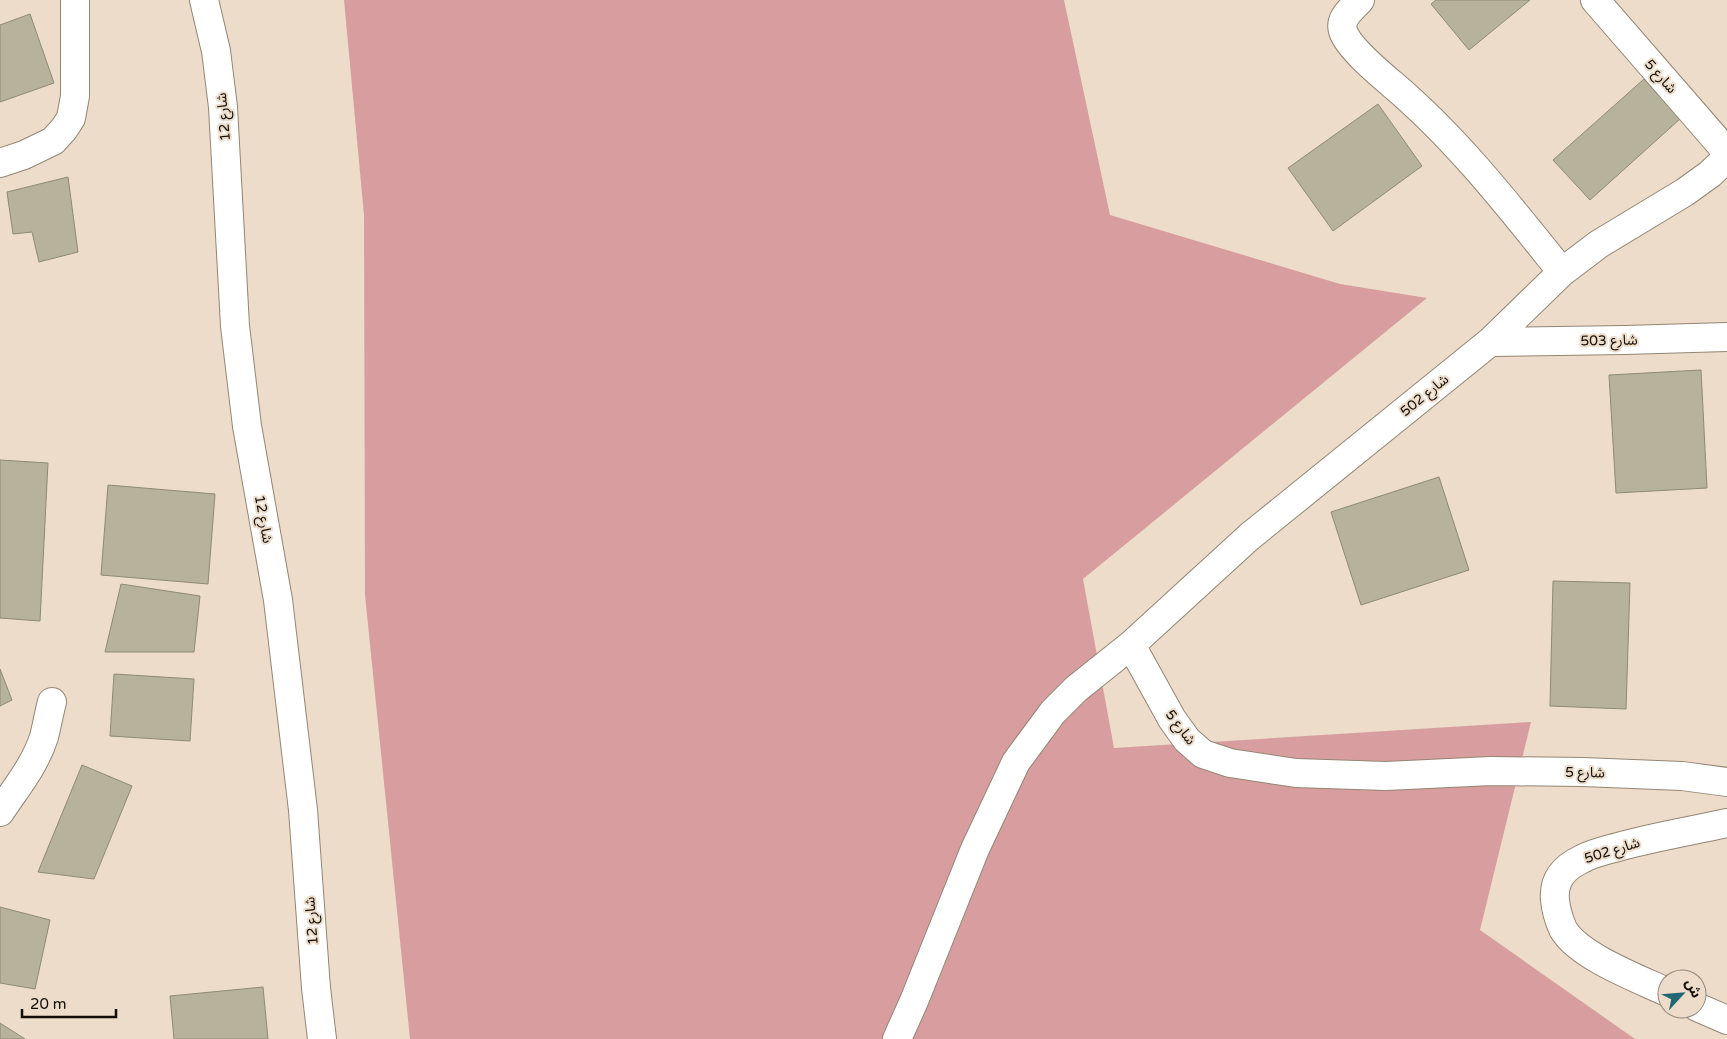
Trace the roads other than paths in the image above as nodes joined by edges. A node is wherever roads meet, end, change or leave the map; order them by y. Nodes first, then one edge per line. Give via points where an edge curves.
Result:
1 (75, 0) edge
2 (204, 0) edge
3 (1360, 0) edge
4 (1595, 0) edge
5 (1727, 152) edge
6 (1727, 158) edge
7 (0, 163) edge
8 (1562, 272) junction
9 (1727, 337) edge
10 (1490, 342) junction
11 (1131, 645) junction
12 (52, 702) dead end
13 (1727, 782) edge
14 (0, 812) edge
15 (1727, 824) edge
16 (1657, 987) edge
17 (1707, 1011) edge
18 (1727, 1020) edge
19 (322, 1039) edge
20 (897, 1039) edge

1 - 7 street via 75,96 71,118 53,141
2 - 19 street, شارع 12 via 216,51 223,107 235,326 247,426 278,600 303,810
3 - 8 street via 1343,20 1346,37 1366,60 1444,132 1497,191
4 - 5 street, شارع 5
6 - 8 street, شارع 502 via 1685,192 1599,244
8 - 10 street, شارع 502
9 - 10 street, شارع 503
10 - 11 street, شارع 502 via 1249,537
11 - 13 street, شارع 5 via 1187,740 1203,754 1230,763 1305,774 1386,776 1491,771 1584,772 1682,776
11 - 20 street via 1076,689 1016,762 975,849
12 - 14 street via 38,754
15 - 16 street, شارع 502 via 1608,850 1583,858 1558,878 1554,890 1557,912 1572,940 1597,958
17 - 18 street

